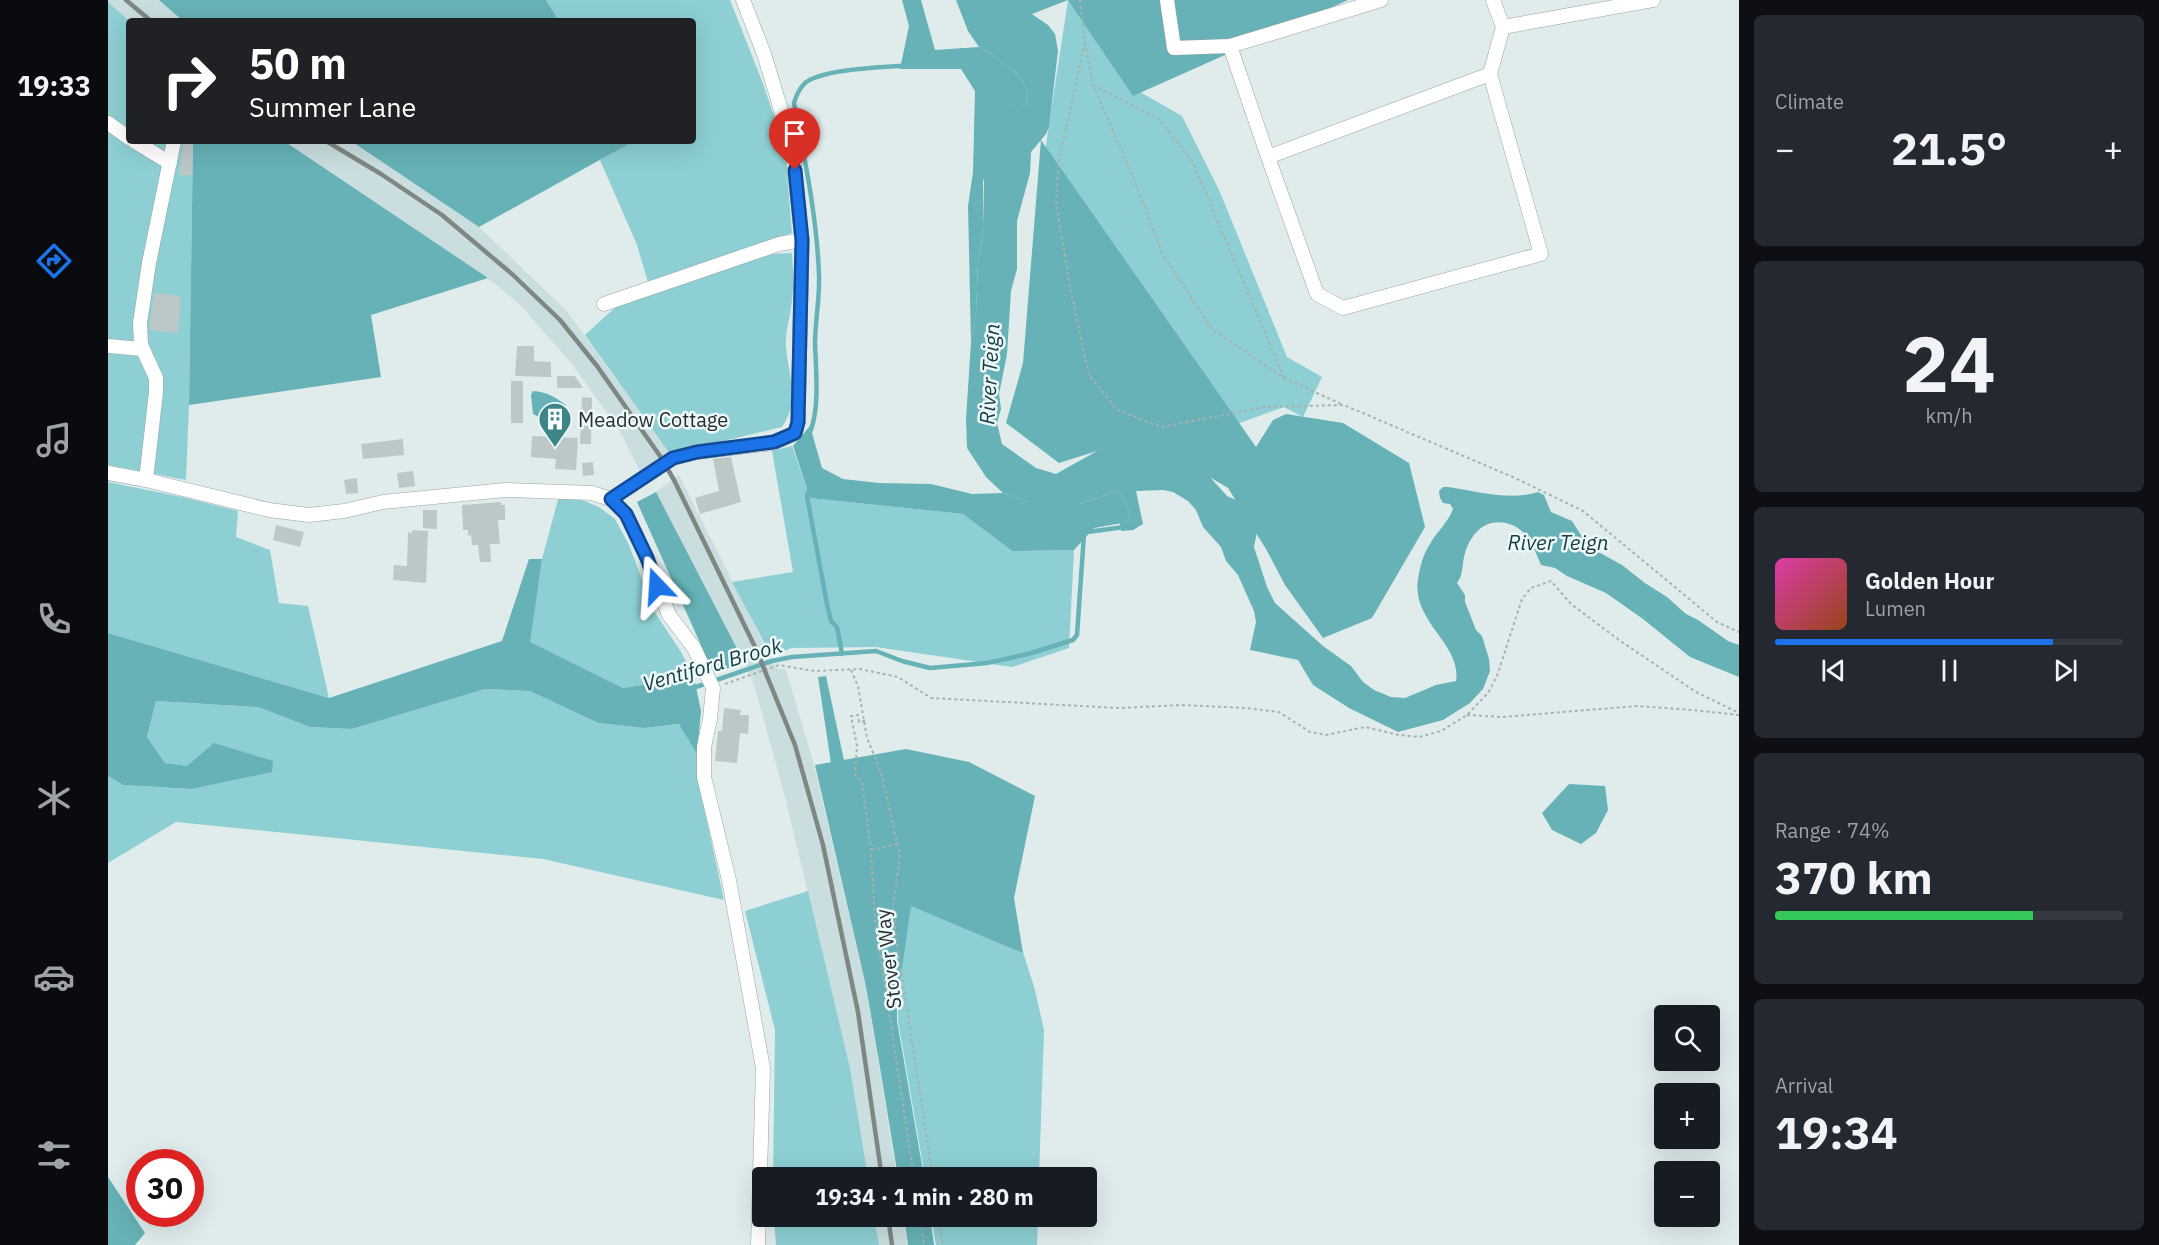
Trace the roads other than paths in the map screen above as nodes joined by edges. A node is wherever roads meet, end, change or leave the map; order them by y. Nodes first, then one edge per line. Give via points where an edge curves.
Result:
1 (743, 0) edge
2 (1167, 0) edge
3 (1381, 0) edge
4 (1493, 0) edge
5 (1653, 0) edge
6 (1503, 27) junction
7 (1230, 46) junction
8 (1490, 74) junction
9 (108, 123) edge
10 (126, 136) edge
11 (139, 144) edge
12 (173, 144) edge
13 (1268, 157) junction
14 (170, 163) junction
15 (802, 240) junction
16 (604, 304) dead end
17 (108, 346) edge
18 (142, 349) junction
19 (108, 474) edge
20 (146, 480) junction
21 (611, 499) junction
22 (758, 1245) edge

1 - 15 street via 792,146
2 - 7 street via 1174,48
3 - 7 street
4 - 6 street
5 - 6 street
6 - 8 street
7 - 13 street
8 - 13 street
8 - 13 street via 1541,254 1343,308 1317,294
9 - 10 street
11 - 14 street
12 - 14 street
14 - 18 street via 143,296
15 - 16 street via 779,244
15 - 21 street via 795,433 774,442 673,458
17 - 18 street
18 - 20 street via 156,378
19 - 20 street
20 - 21 street via 269,510 309,515 383,502 505,490 592,493
21 - 22 street via 626,514 669,615 694,648 711,681 704,777 729,880 763,1068

